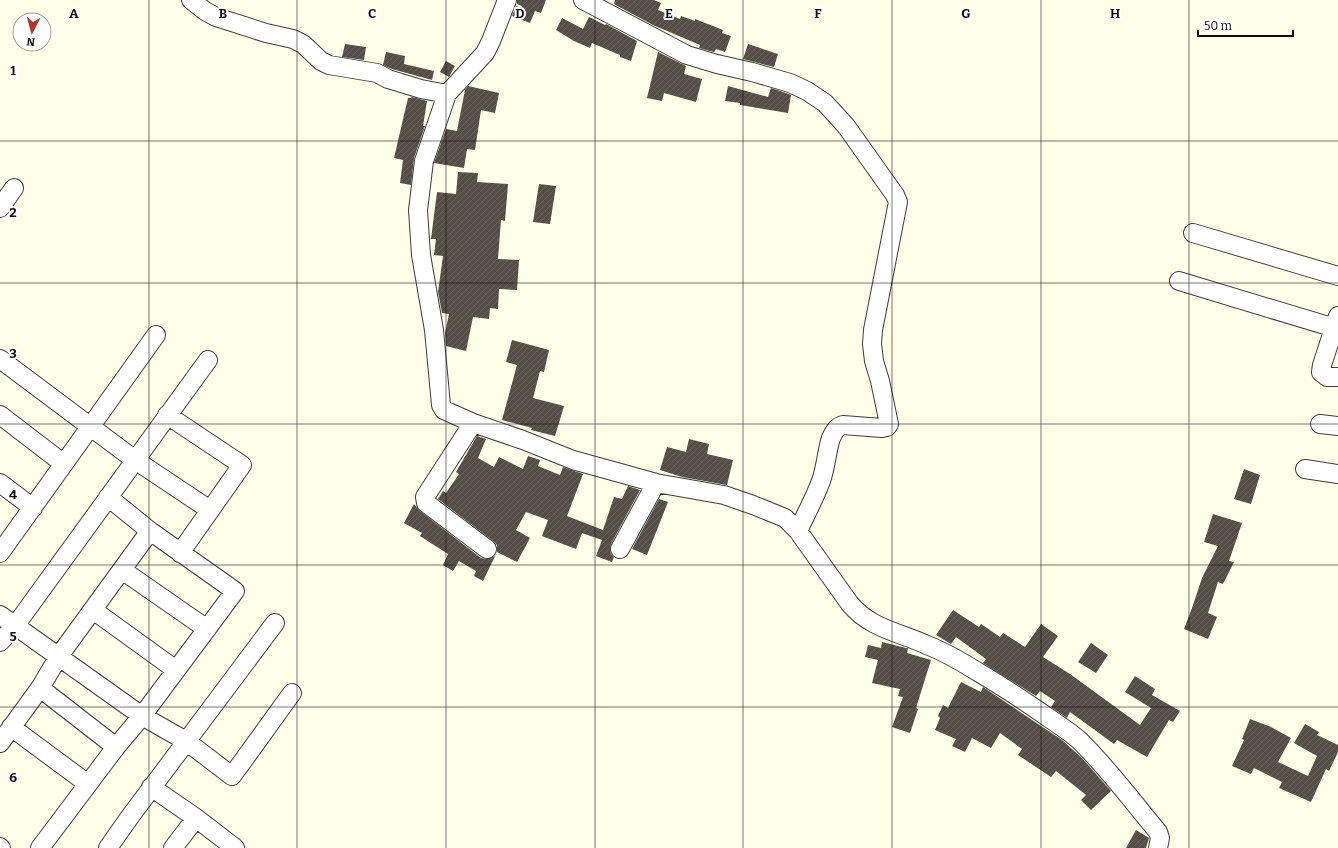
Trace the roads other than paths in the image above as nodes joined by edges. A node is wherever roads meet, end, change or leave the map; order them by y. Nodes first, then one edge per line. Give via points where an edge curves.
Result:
1 (191, 0) edge
2 (507, 0) edge
3 (583, 0) edge
4 (447, 94) junction
5 (14, 188) dead end
6 (0, 208) edge
7 (1193, 233) dead end
8 (1338, 276) edge
9 (1179, 281) dead end
10 (1337, 325) edge
11 (156, 335) dead end
12 (0, 360) edge
13 (208, 360) dead end
14 (1338, 378) edge
15 (0, 415) edge
16 (167, 416) junction
17 (473, 422) junction
18 (1320, 424) dead end
19 (1338, 426) edge
20 (90, 428) junction
21 (136, 460) junction
22 (64, 464) junction
23 (1305, 469) dead end
24 (1338, 474) edge
25 (0, 483) edge
26 (656, 483) junction
27 (108, 497) junction
28 (33, 508) junction
29 (210, 510) junction
30 (150, 531) junction
31 (798, 531) junction
32 (1, 549) edge
33 (487, 549) dead end
34 (620, 549) dead end
35 (180, 553) junction
36 (122, 570) junction
37 (93, 610) junction
38 (0, 615) edge
39 (275, 622) dead end
40 (14, 626) junction
41 (207, 629) junction
42 (0, 642) edge
43 (59, 656) junction
44 (176, 670) junction
45 (40, 688) junction
46 (292, 694) dead end
47 (142, 716) junction
48 (12, 727) junction
49 (186, 741) junction
50 (0, 743) edge
51 (116, 747) junction
52 (88, 784) junction
53 (151, 788) junction
54 (196, 818) junction
55 (40, 848) edge
56 (108, 848) edge
57 (173, 848) edge
58 (236, 848) edge
59 (1158, 848) edge

1 - 4 street via 216,17 303,44 329,65 377,73 414,87
2 - 4 street via 485,53
3 - 31 street via 687,55 790,83 807,91 825,103 846,126 898,202 872,344 889,424 882,428 838,426 831,440 820,486
4 - 17 street via 423,167 418,210 420,255 434,330 441,405 444,410
5 - 6 street
7 - 8 street
9 - 10 street
10 - 14 street via 1321,372 1327,377
11 - 20 street
12 - 20 street
13 - 16 street
15 - 22 street
16 - 21 street
16 - 29 street via 242,465
17 - 26 street via 573,460
17 - 33 street via 425,497 426,503
18 - 19 street
20 - 21 street
20 - 22 street
21 - 27 street
21 - 29 street
22 - 28 street
23 - 24 street
25 - 28 street
26 - 31 street via 724,495 746,502 785,518
26 - 34 street
27 - 30 street
27 - 40 street
28 - 32 street
29 - 35 street
30 - 35 street
30 - 36 street
31 - 59 street via 850,604 865,620 945,653 1036,709 1078,740 1123,788 1158,832
35 - 41 street via 235,591
36 - 37 street
36 - 41 street
37 - 43 street
37 - 44 street
38 - 40 street
39 - 49 street
40 - 42 street
40 - 43 street
41 - 44 street
43 - 45 street
43 - 47 street
44 - 47 street
45 - 48 street
45 - 51 street
46 - 49 street via 232,776
47 - 49 street
47 - 51 street
48 - 50 street
48 - 52 street
49 - 53 street
51 - 52 street
52 - 55 street
53 - 54 street
53 - 56 street
54 - 57 street
54 - 58 street

